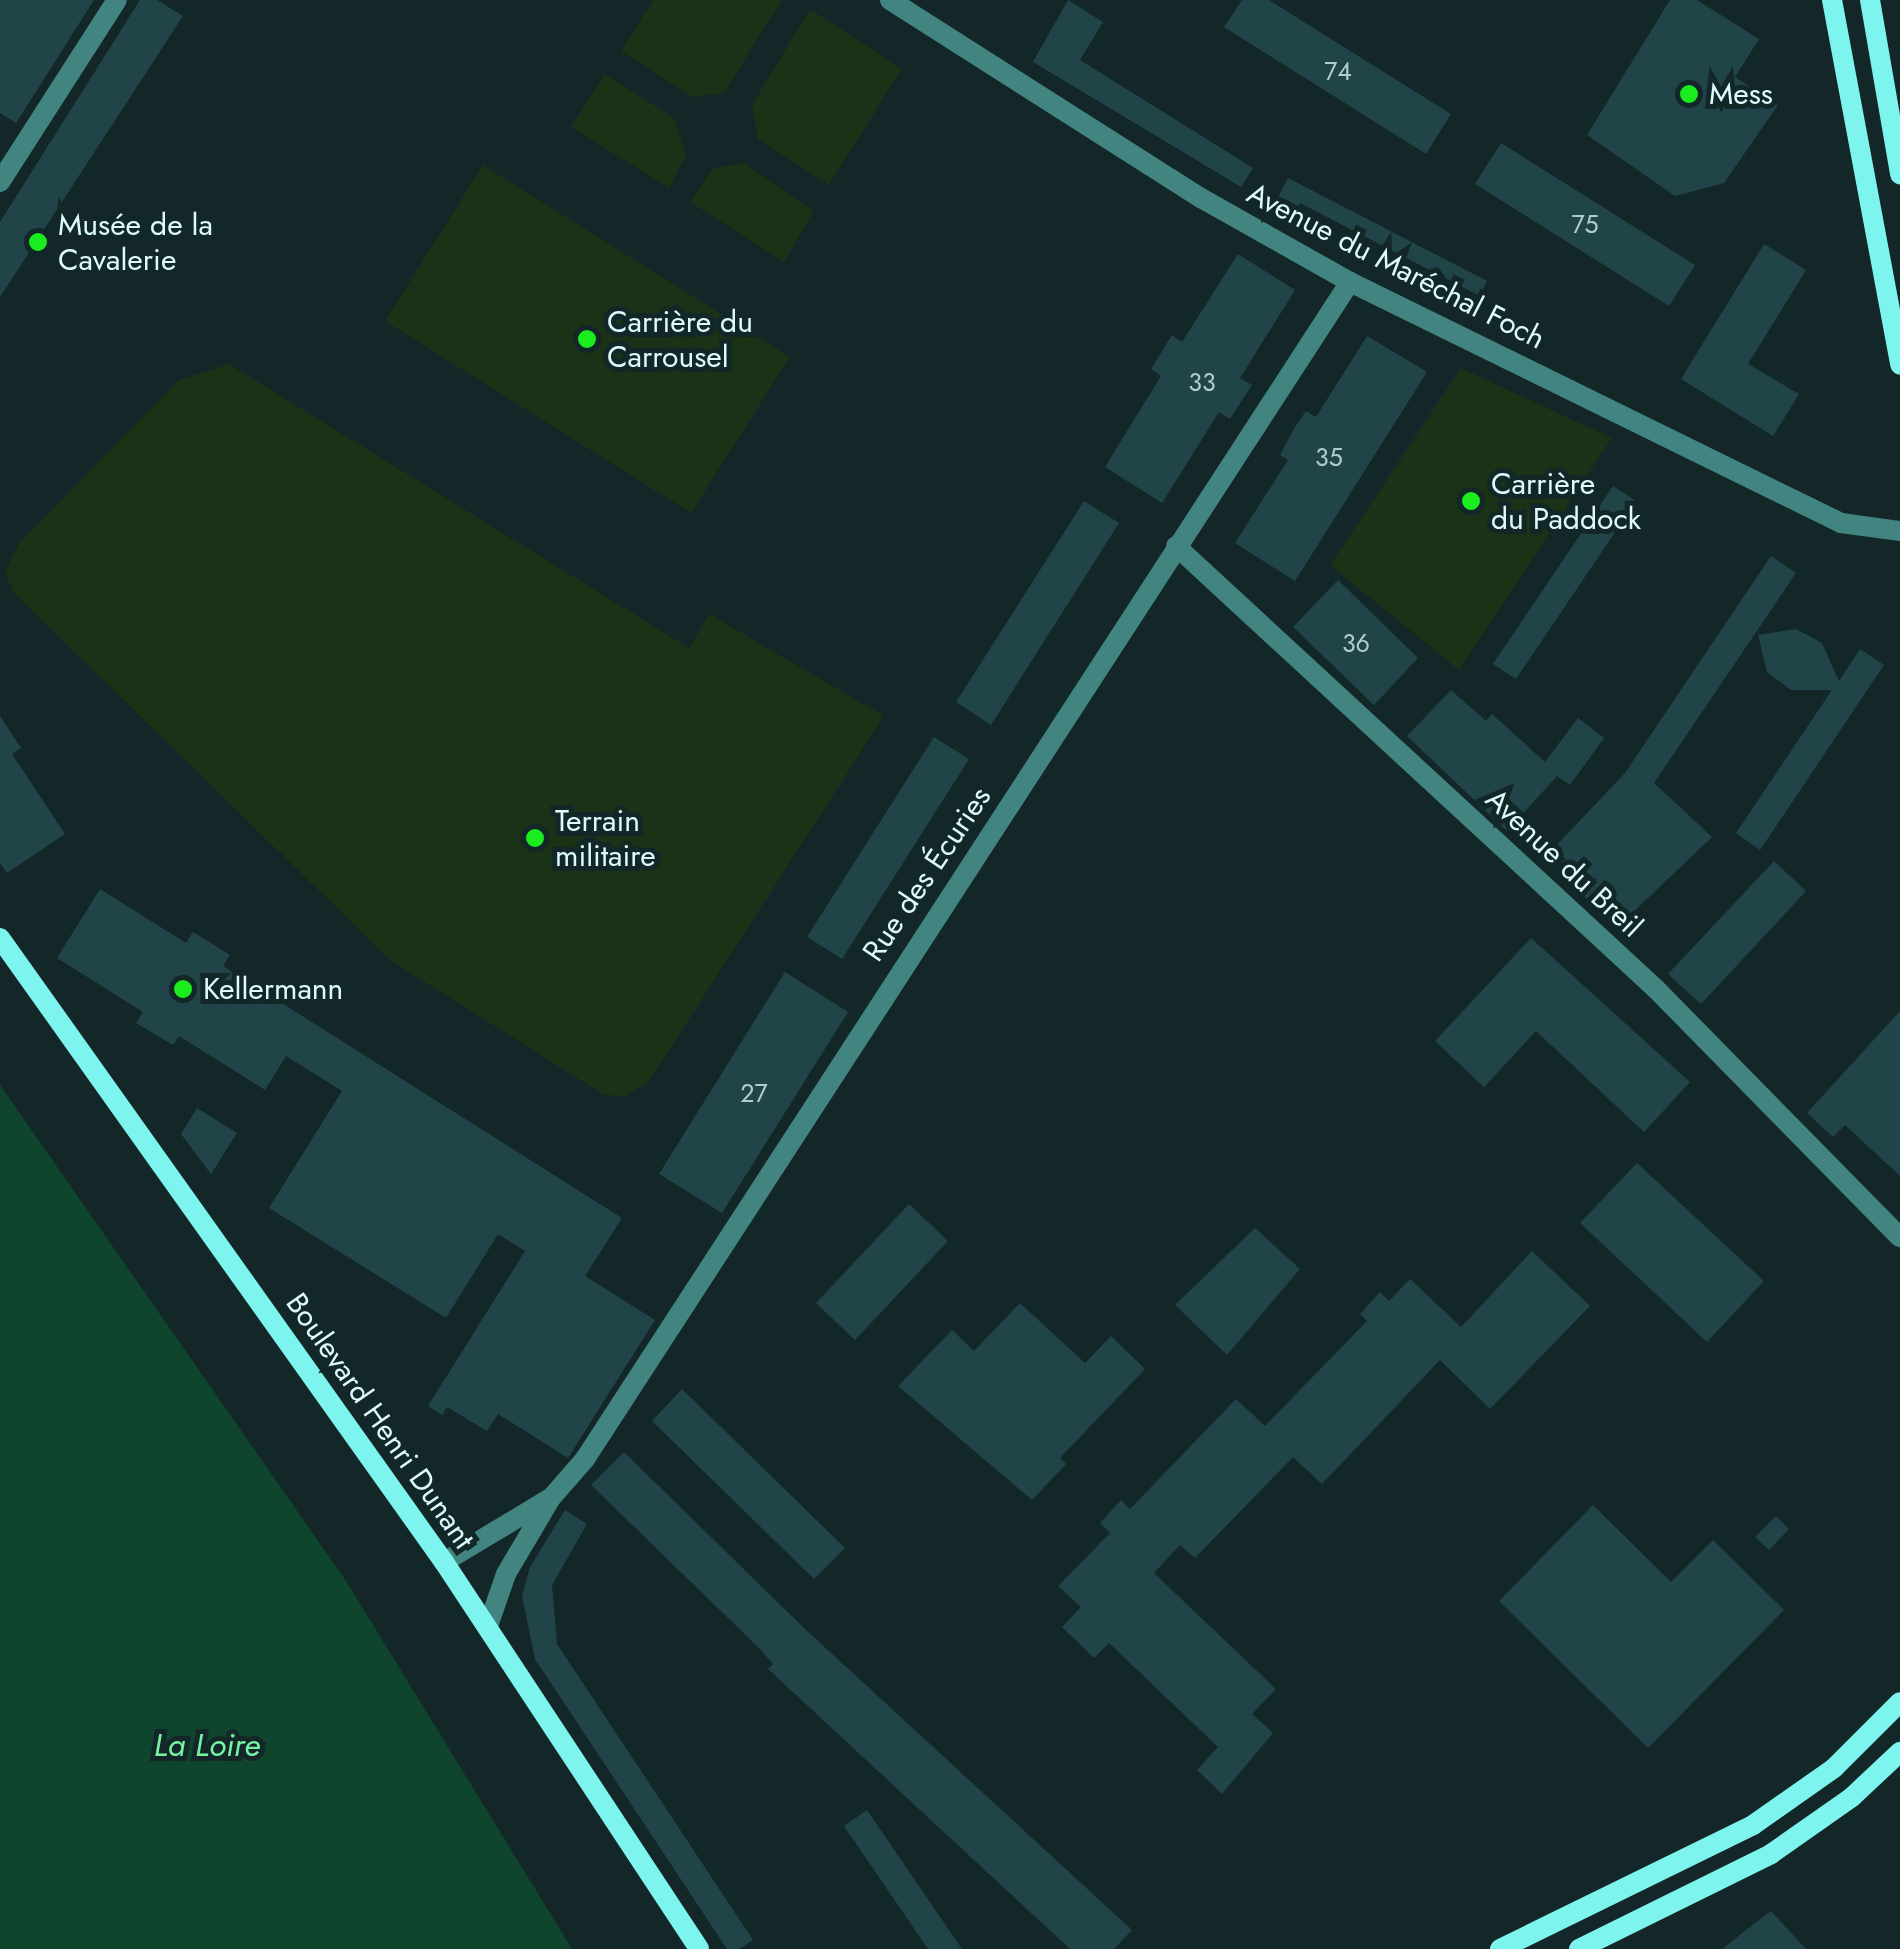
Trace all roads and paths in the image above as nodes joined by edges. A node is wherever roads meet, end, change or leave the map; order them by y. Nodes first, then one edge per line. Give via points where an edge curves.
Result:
1 (117, 0) edge
2 (890, 0) edge
3 (1832, 0) edge
4 (1870, 0) edge
5 (1900, 174) edge
6 (0, 182) edge
7 (1350, 282) junction
8 (1900, 365) edge
9 (1900, 531) edge
10 (1176, 546) junction
11 (0, 938) edge
12 (1900, 1237) edge
13 (551, 1498) junction
14 (444, 1562) junction
15 (488, 1626) junction
16 (1900, 1702) edge
17 (1900, 1752) edge
18 (698, 1949) edge
19 (1500, 1949) edge
20 (1579, 1949) edge

1 - 6 street
2 - 7 street, Avenue du Maréchal Foch via 1201,198
3 - 8 main road
4 - 5 main road
7 - 9 street, Avenue du Maréchal Foch via 1841,523
7 - 10 street, Rue des Écuries
10 - 12 street, Avenue du Breil via 1656,989
10 - 13 street, Rue des Écuries via 674,1323
11 - 14 main road, Boulevard Henri Dunant
13 - 14 street, Rue des Écuries
13 - 15 street, Rue des Écuries via 506,1574
14 - 15 main road, Boulevard Henri Dunant
15 - 18 main road, Boulevard Henri Dunant
16 - 19 main road via 1834,1768 1753,1825
17 - 20 main road via 1852,1797 1770,1854

